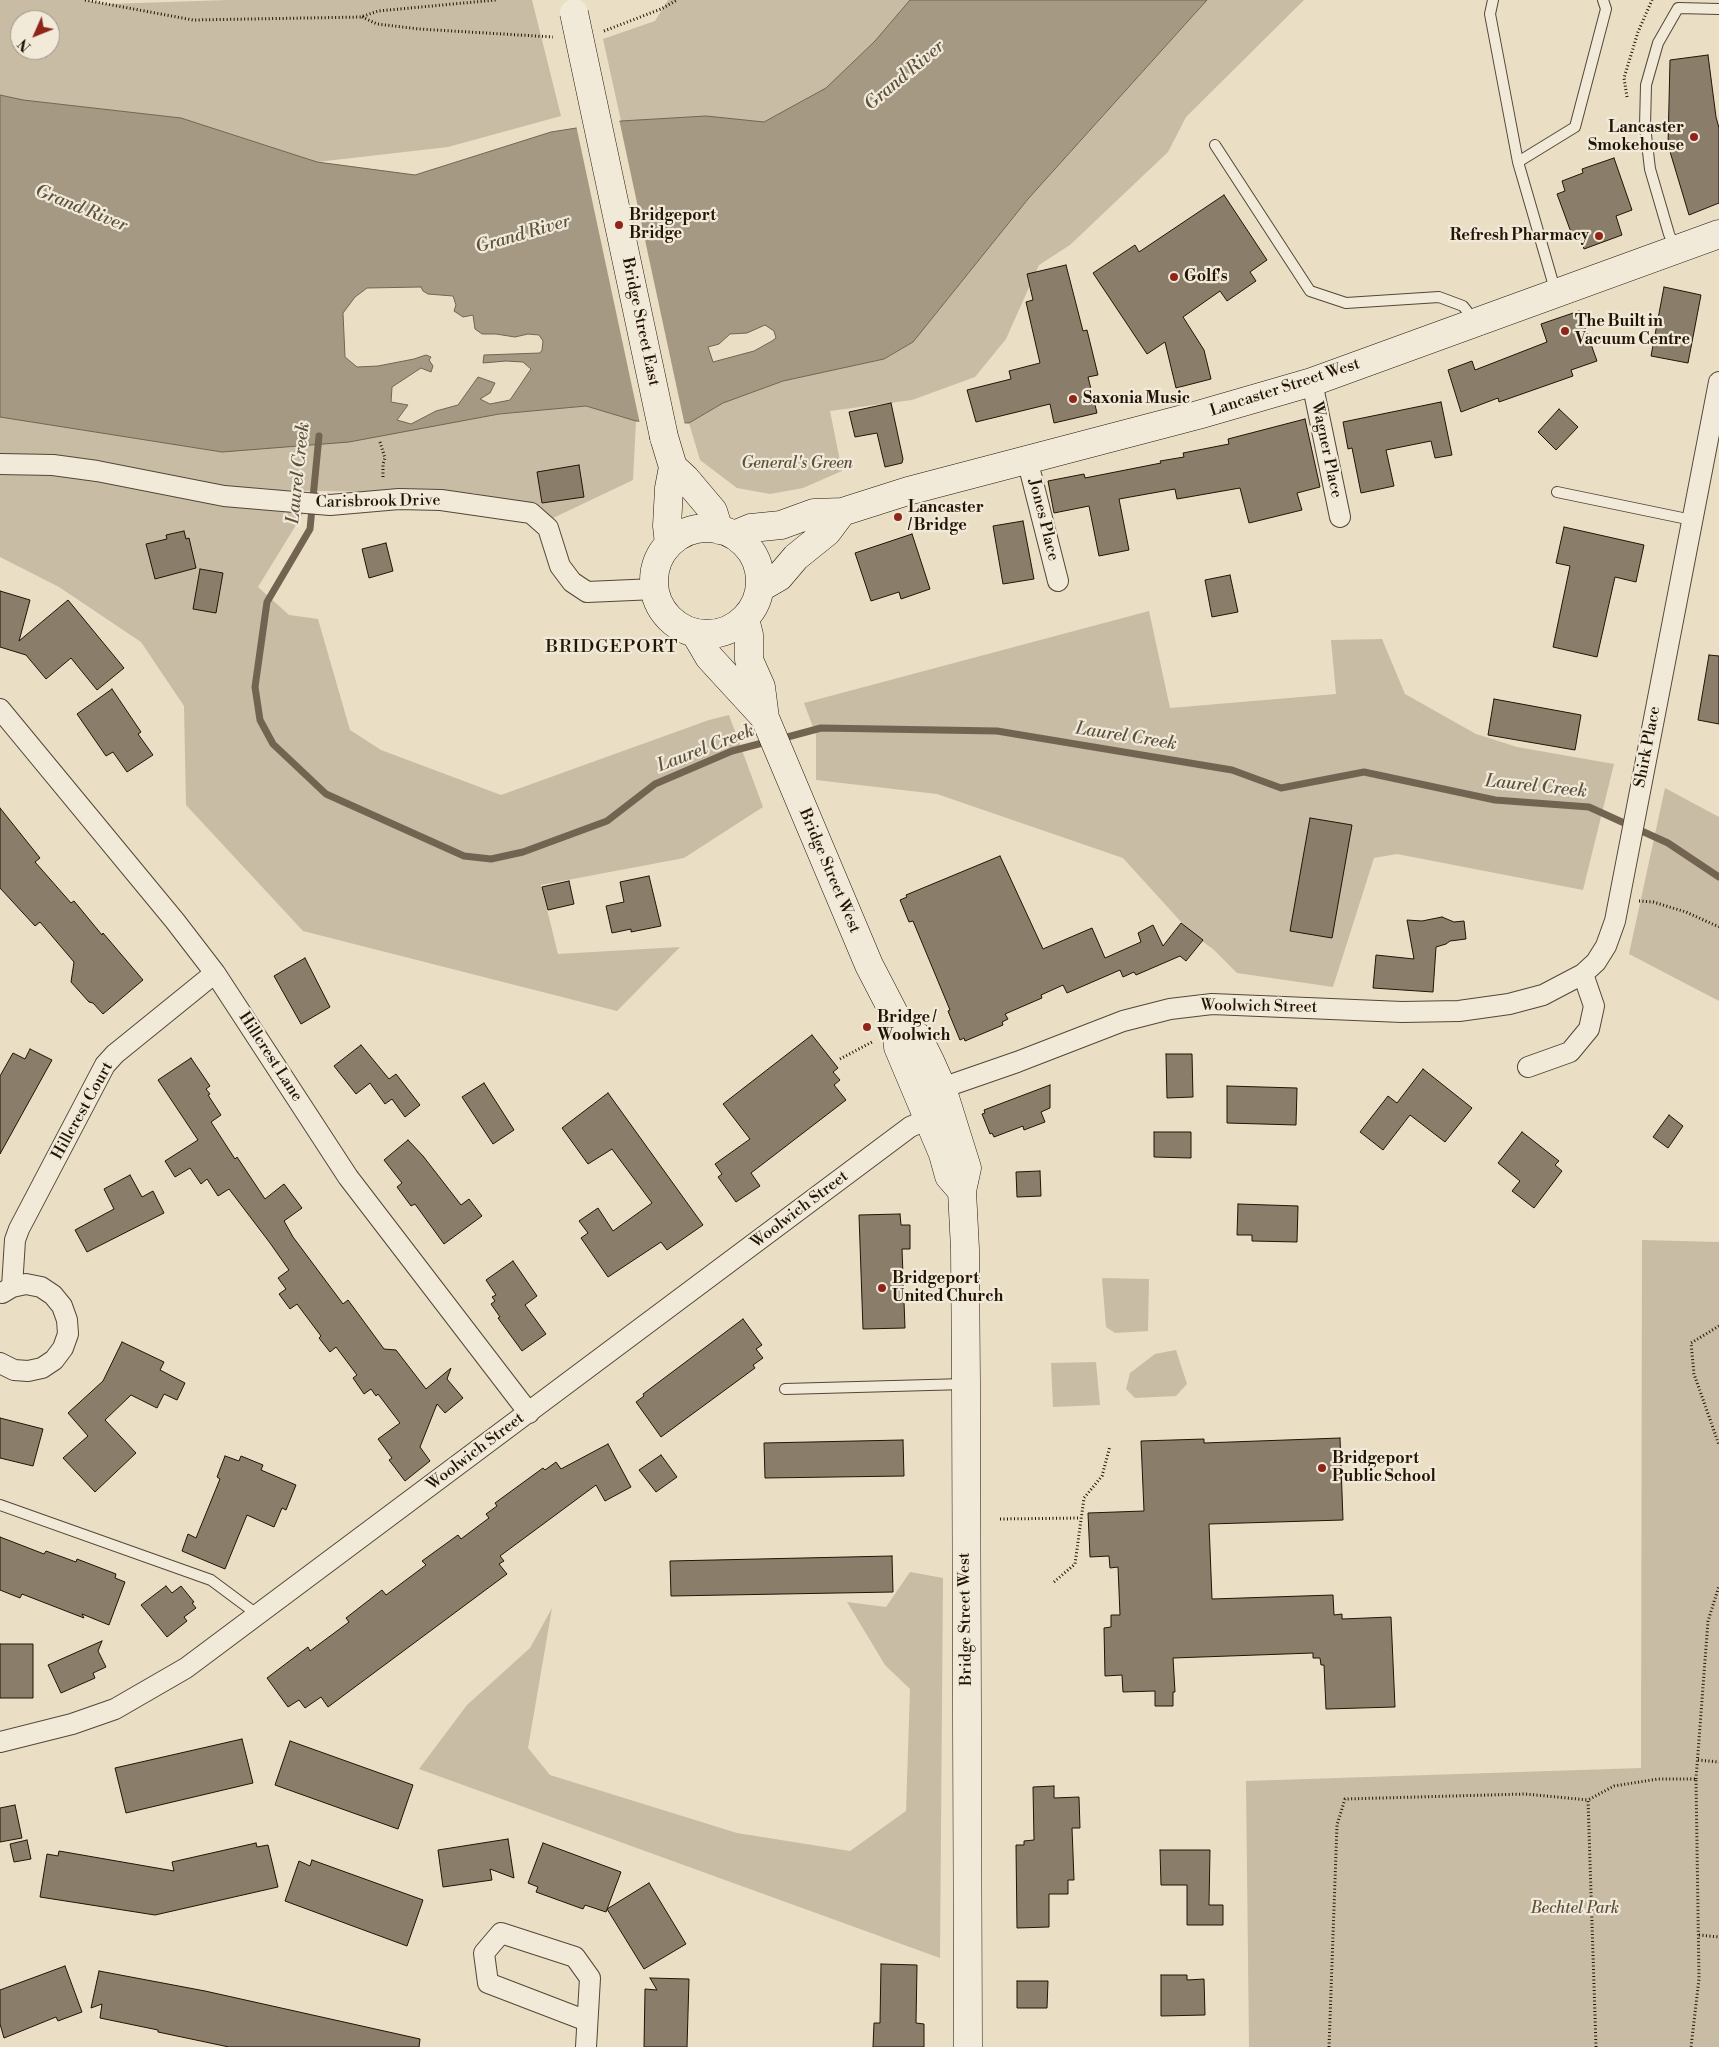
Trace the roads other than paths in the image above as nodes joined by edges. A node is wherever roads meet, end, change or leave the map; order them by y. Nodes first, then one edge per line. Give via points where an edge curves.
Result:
1 (1492, 0) edge
2 (1603, 0) edge
3 (1679, 5) edge
4 (572, 7) edge
5 (1719, 9) edge
6 (1215, 145) dead end
7 (1518, 162) junction
8 (1719, 234) edge
9 (1676, 250) junction
10 (1556, 294) junction
11 (1476, 322) junction
12 (1312, 382) junction
13 (1719, 382) edge
14 (1715, 426) edge
15 (1028, 459) junction
16 (0, 464) edge
17 (673, 467) junction
18 (1557, 492) dead end
19 (842, 512) junction
20 (1340, 517) dead end
21 (1692, 520) junction
22 (726, 533) junction
23 (669, 544) junction
24 (1058, 581) dead end
25 (760, 588) junction
26 (655, 589) junction
27 (745, 619) junction
28 (695, 633) junction
29 (0, 709) edge
30 (765, 718) junction
31 (215, 973) junction
32 (1583, 974) junction
33 (888, 1030) junction
34 (1528, 1068) dead end
35 (942, 1088) junction
36 (928, 1119) junction
37 (962, 1191) junction
38 (6, 1291) edge
39 (0, 1363) edge
40 (966, 1384) junction
41 (785, 1389) dead end
42 (529, 1412) junction
43 (0, 1505) edge
44 (258, 1614) junction
45 (0, 1742) edge
46 (587, 2021) junction
47 (586, 2047) edge
48 (968, 2047) edge

1 - 7 lane via 1490,14
2 - 7 lane via 1606,9 1575,127
3 - 5 lane
3 - 9 lane via 1658,43 1646,85 1645,126 1650,170
4 - 17 main road, Bridge Street East, bridge
6 - 11 lane via 1310,291 1346,303 1440,297 1463,306
7 - 10 lane
8 - 9 main road, Lancaster Street West
9 - 10 main road, Lancaster Street West
10 - 11 main road, Lancaster Street West
11 - 12 main road, Lancaster Street West
12 - 15 main road, Lancaster Street West
12 - 20 street, Wagner Place
13 - 14 street, Shirk Place
14 - 21 street, Shirk Place
15 - 19 main road, Lancaster Street West
15 - 24 street, Jones Place
16 - 26 street, Carisbrook Drive via 53,465 97,471 224,496 330,505 399,499 441,500 531,514 548,528 560,566 572,582 587,592
17 - 22 main road, Bridge Street East via 713,511
17 - 23 main road, Bridge Street East via 667,526
18 - 21 lane
19 - 22 main road, Lancaster Street West via 814,513 780,525
19 - 25 main road via 827,532 796,557 779,577
21 - 32 street, Shirk Place via 1614,922 1606,946
22 - 23 main road via 706,528 680,536
22 - 25 main road via 752,552
23 - 26 main road via 657,565
25 - 27 main road via 755,605
26 - 28 main road via 668,617
27 - 28 main road via 722,632
27 - 30 main road, Bridge Street West via 750,635 749,660 761,687
28 - 30 main road, Bridge Street West via 709,657
29 - 31 street, Hillcrest Lane
30 - 33 main road, Bridge Street West via 869,965
31 - 38 street, Hillcrest Court via 115,1054 106,1065 15,1240
31 - 42 street, Hillcrest Lane via 348,1178
32 - 34 street via 1594,1006 1589,1029 1570,1052
32 - 35 street, Woolwich Street via 1543,995 1459,1011 1402,1012 1212,1004 1170,1009 1123,1021
33 - 35 main road, Bridge Street West via 918,1037
33 - 36 main road, Bridge Street West
35 - 37 main road, Bridge Street West via 968,1168
36 - 37 main road, Bridge Street West via 949,1176
36 - 42 street, Woolwich Street via 910,1127
37 - 40 main road, Bridge Street West
38 - 39 street, Hillcrest Court via 26,1284 41,1287 53,1295 68,1320 68,1334 54,1360 42,1368 14,1370
40 - 41 lane
40 - 48 main road, Bridge Street West
42 - 44 street, Woolwich Street
43 - 44 lane via 211,1580
44 - 45 street, Woolwich Street via 186,1668 115,1709 72,1724
46 - 46 street via 590,1978 575,1957 501,1932 484,1953 488,1983
46 - 47 street

